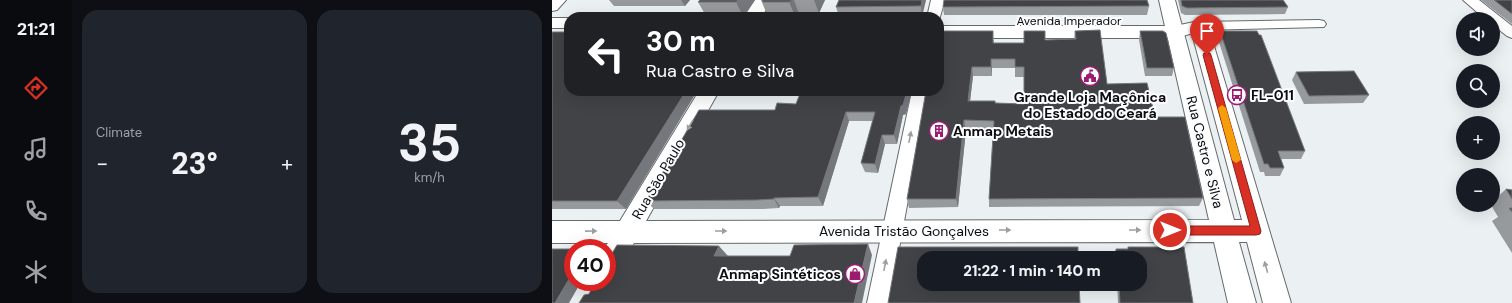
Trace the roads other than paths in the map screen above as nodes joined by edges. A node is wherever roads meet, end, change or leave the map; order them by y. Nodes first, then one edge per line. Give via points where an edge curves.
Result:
1 (560, 0) edge
2 (763, 0) edge
3 (938, 0) edge
4 (1167, 0) edge
5 (1470, 0) edge
6 (552, 7) edge
7 (756, 12) edge
8 (935, 12) edge
9 (944, 22) edge
10 (552, 23) edge
11 (564, 23) edge
12 (1319, 24) dead end
13 (1174, 26) junction
14 (1198, 26) junction
15 (944, 32) edge
16 (564, 33) edge
17 (1512, 33) edge
18 (552, 34) edge
19 (706, 96) edge
20 (919, 96) edge
21 (892, 230) junction
22 (1224, 230) junction
23 (629, 231) junction
24 (1256, 231) junction
25 (552, 232) edge
26 (616, 253) edge
27 (878, 303) edge
28 (1242, 303) edge
29 (1277, 303) edge

1 - 6 street
2 - 7 street
3 - 8 street
4 - 13 street, Rua Castro e Silva
5 - 17 street
9 - 13 street, Avenida Imperador
10 - 11 street
12 - 14 street, Avenida Imperador
13 - 14 street, Avenida Imperador
13 - 15 street, Avenida Imperador
13 - 22 street, Rua Castro e Silva
14 - 24 street, Rua Castro e Silva
16 - 18 street
19 -> 23 street, Rua São Paulo
21 -> 20 street
21 -> 22 street, Avenida Tristão Gonçalves
23 -> 21 street, Avenida Tristão Gonçalves
27 -> 21 street
22 - 24 street, Avenida Tristão Gonçalves
22 - 28 street, Rua Castro e Silva
25 -> 23 street, Avenida Tristão Gonçalves
23 - 26 street, Rua São Paulo
29 -> 24 street, Rua Castro e Silva

